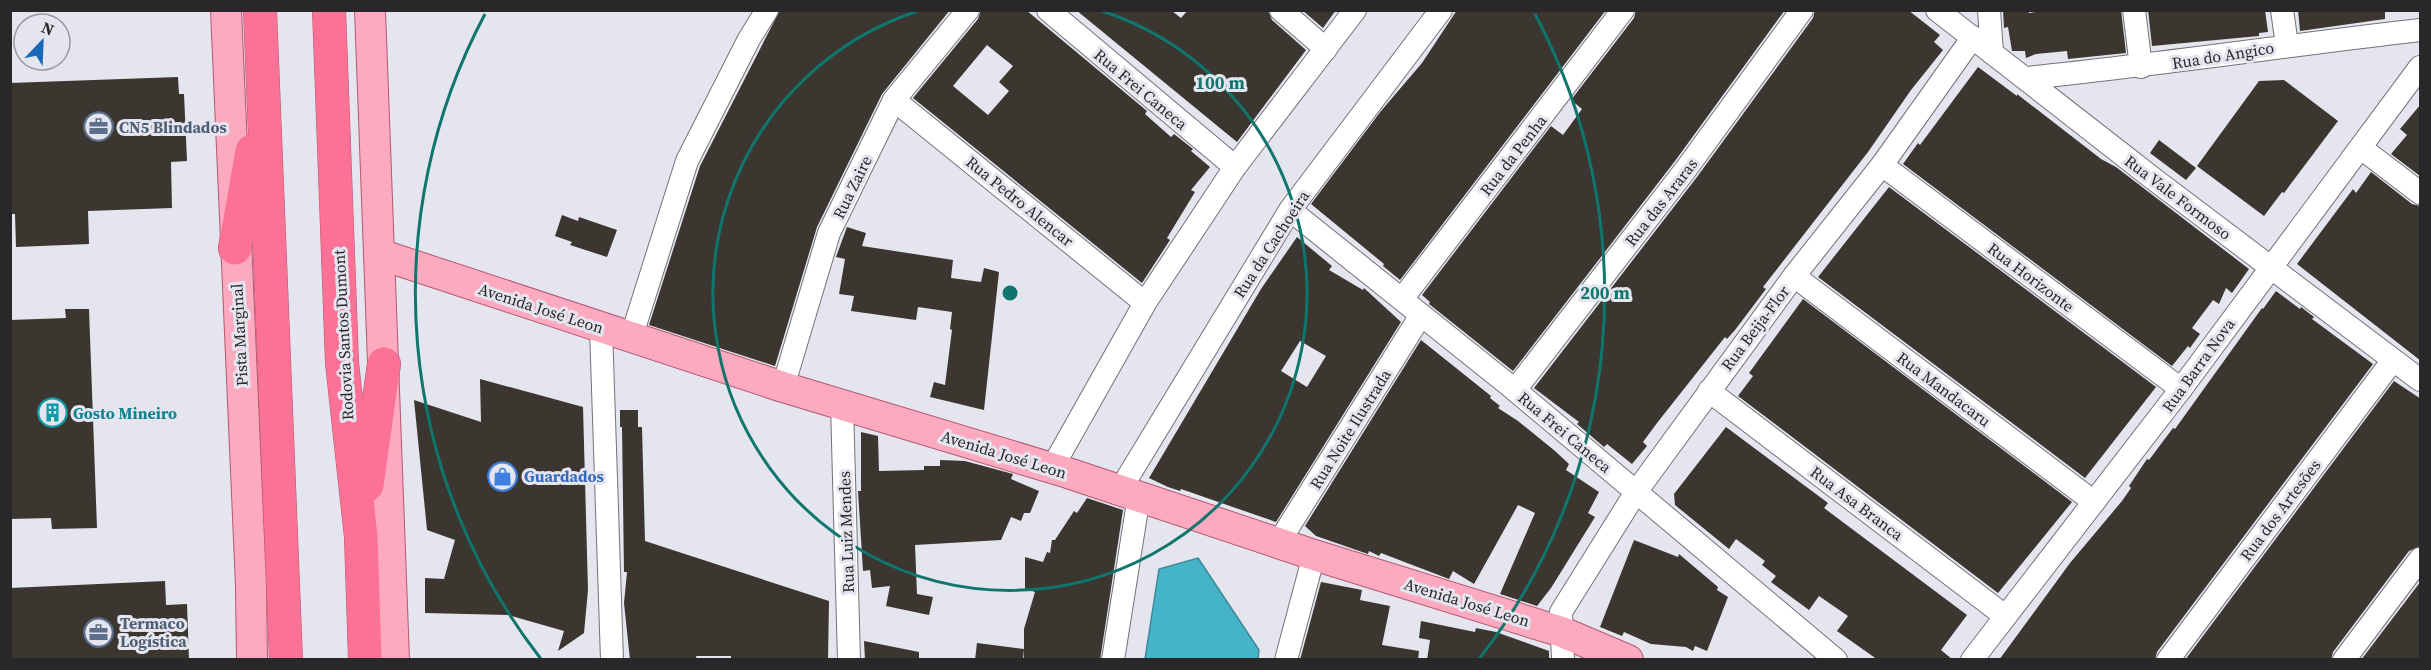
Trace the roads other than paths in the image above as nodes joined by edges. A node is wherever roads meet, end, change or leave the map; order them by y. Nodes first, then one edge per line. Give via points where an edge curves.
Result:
1 (226, 10) edge
2 (260, 10) edge
3 (329, 10) edge
4 (370, 10) edge
5 (767, 10) edge
6 (968, 10) edge
7 (1048, 10) edge
8 (1281, 10) edge
9 (1355, 10) edge
10 (1441, 10) edge
11 (1623, 10) edge
12 (1802, 10) edge
13 (1937, 10) edge
14 (1989, 10) edge
15 (2134, 10) edge
16 (2282, 10) edge
17 (2421, 30) edge
18 (1973, 37) junction
19 (2287, 45) junction
20 (1326, 49) junction
21 (1992, 53) junction
22 (2141, 67) junction
23 (2421, 67) edge
24 (2026, 78) junction
25 (263, 90) junction
26 (894, 100) junction
27 (2361, 148) junction
28 (1882, 165) junction
29 (1235, 167) junction
30 (2421, 193) edge
31 (1290, 210) junction
32 (235, 248) junction
33 (379, 254) junction
34 (2270, 266) junction
35 (1794, 276) junction
36 (1402, 299) junction
37 (1145, 303) junction
38 (1421, 315) junction
39 (601, 328) junction
40 (631, 338) junction
41 (2393, 360) junction
42 (384, 364) junction
43 (2421, 380) edge
44 (783, 387) junction
45 (2181, 389) junction
46 (1515, 390) junction
47 (1709, 391) junction
48 (842, 405) junction
49 (1060, 470) junction
50 (1120, 490) junction
51 (1636, 492) junction
52 (2094, 502) junction
53 (360, 537) junction
54 (1279, 542) junction
55 (1314, 555) junction
56 (2421, 559) edge
57 (2005, 616) junction
58 (1562, 646) edge
59 (252, 660) edge
60 (286, 660) edge
61 (365, 660) edge
62 (394, 660) edge
63 (612, 660) edge
64 (849, 660) edge
65 (1113, 660) edge
66 (1286, 660) edge
67 (1628, 660) edge
68 (1836, 660) edge
69 (1972, 660) edge
70 (2168, 660) edge
71 (2344, 660) edge

1 - 32 main road, Pista Marginal
2 - 25 highway
3 - 53 highway, Rodovia Santos Dumont via 342,363
4 - 33 main road
5 - 40 street via 687,161
6 - 26 street, Rua Zaire
7 - 29 street, Rua Frei Caneca
8 - 20 street
9 - 20 street
10 - 31 street, Rua da Cachoeira
11 - 36 street, Rua da Penha
12 - 46 street, Rua das Araras via 1686,169
13 - 18 street, Rua Vale Formoso
14 - 21 street
15 - 22 street
16 - 19 street
17 - 19 street, Rua do Angico
18 - 21 street, Rua Vale Formoso
18 - 28 street, Rua Beija-Flor
19 - 22 street, Rua do Angico
20 - 29 street
21 - 24 street, Rua Vale Formoso
22 - 24 street, Rua do Angico
23 - 27 street, Rua Barra Nova
24 - 34 street, Rua Vale Formoso
25 - 32 highway
25 - 60 highway
26 - 37 street, Rua Pedro Alencar
26 - 44 street, Rua Zaire via 829,233
27 - 30 street
27 - 34 street, Rua Barra Nova
28 - 35 street, Rua Beija-Flor
28 - 45 street, Rua Horizonte
29 - 37 street
31 - 36 street, Rua Frei Caneca
31 - 50 street, Rua da Cachoeira
32 - 59 main road, Pista Marginal
33 - 39 main road, Avenida José Leon
33 - 42 main road
34 - 41 street, Rua Vale Formoso
34 - 45 street, Rua Barra Nova
35 - 47 street, Rua Beija-Flor
35 - 52 street, Rua Mandacaru
36 - 38 street, Rua Frei Caneca
37 - 49 street
38 - 46 street, Rua Frei Caneca
38 - 54 street, Rua Noite Ilustrada
39 - 40 main road, Avenida José Leon
39 - 63 street
40 - 44 main road, Avenida José Leon
41 - 43 street, Rua Vale Formoso
41 - 70 street, Rua dos Artesões
42 - 53 highway
42 - 62 main road
44 - 48 main road, Avenida José Leon
45 - 52 street, Rua Barra Nova
46 - 51 street, Rua Frei Caneca
47 - 51 street, Rua Beija-Flor
47 - 57 street, Rua Asa Branca
48 - 49 main road, Avenida José Leon
48 - 64 street, Rua Luiz Mendes
49 - 50 main road, Avenida José Leon
50 - 54 main road, Avenida José Leon
50 - 65 street
51 - 58 street, Rua Beija-Flor via 1561,612
51 - 68 street, Rua Frei Caneca
52 - 57 street, Rua Barra Nova
53 - 61 highway, Rodovia Santos Dumont
54 - 55 main road, Avenida José Leon
55 - 58 main road, Avenida José Leon
55 - 66 street
56 - 71 street
57 - 69 street, Rua Barra Nova
58 - 67 main road, Avenida José Leon

